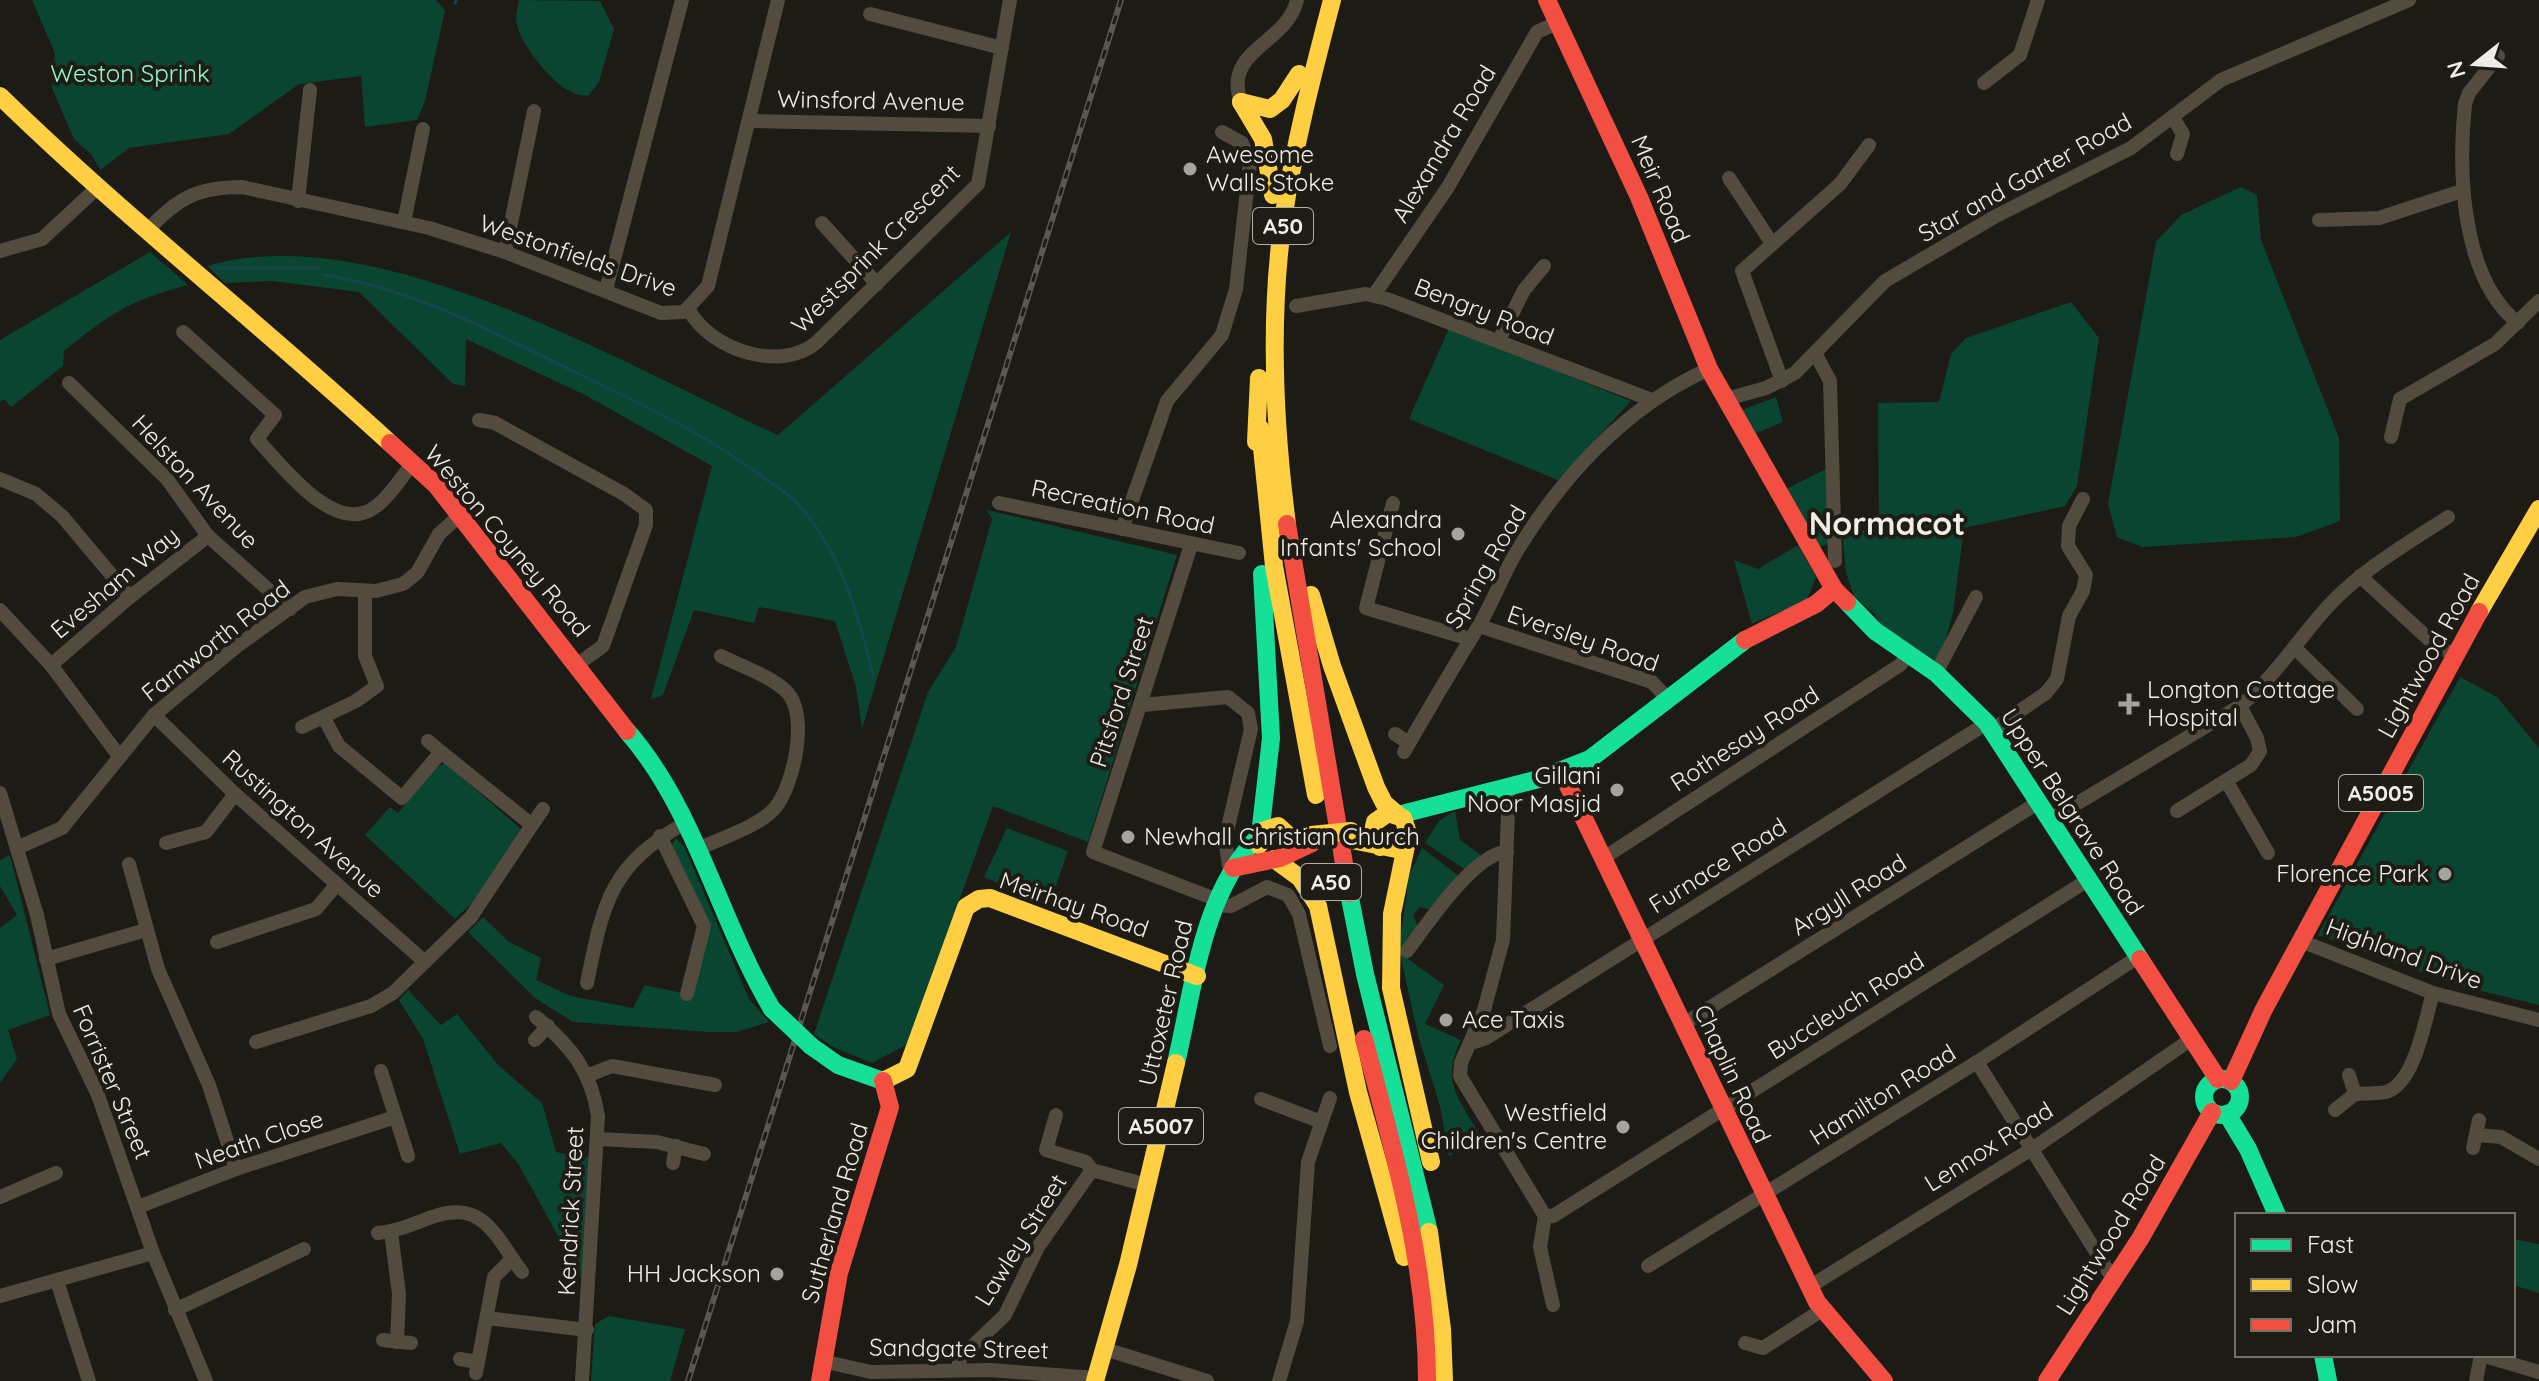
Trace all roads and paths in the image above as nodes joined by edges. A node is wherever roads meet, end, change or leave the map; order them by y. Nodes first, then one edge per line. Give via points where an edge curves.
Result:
1 (682, 0) edge
2 (778, 0) edge
3 (1010, 0) edge
4 (1297, 0) edge
5 (1317, 0) edge
6 (1332, 0) edge
7 (1547, 0) edge
8 (2038, 0) edge
9 (2409, 0) edge
10 (870, 14) dead end
11 (1557, 23) junction
12 (1002, 48) junction
13 (2498, 56) dead end
14 (1299, 74) junction
15 (1984, 83) dead end
16 (310, 90) dead end
17 (0, 96) edge
18 (1241, 102) junction
19 (2173, 118) junction
20 (529, 119) dead end
21 (751, 121) junction
22 (989, 126) junction
23 (423, 129) dead end
24 (1222, 132) dead end
25 (2184, 150) dead end
26 (1868, 154) dead end
27 (1729, 178) dead end
28 (97, 188) junction
29 (2462, 191) junction
30 (1273, 195) junction
31 (298, 201) junction
32 (2319, 220) dead end
33 (404, 222) junction
34 (822, 223) dead end
35 (147, 231) junction
36 (1771, 242) junction
37 (0, 251) edge
38 (505, 252) junction
39 (1542, 274) dead end
40 (881, 284) junction
41 (606, 290) junction
42 (1374, 295) junction
43 (2539, 301) edge
44 (1296, 306) dead end
45 (689, 310) junction
46 (2518, 323) junction
47 (183, 332) dead end
48 (1499, 340) junction
49 (1816, 355) junction
50 (1709, 369) junction
51 (1259, 378) junction
52 (1782, 381) junction
53 (69, 383) dead end
54 (1726, 399) junction
55 (1652, 400) junction
56 (488, 417) dead end
57 (2391, 437) dead end
58 (1278, 456) junction
59 (414, 462) junction
60 (0, 479) edge
61 (2083, 499) dead end
62 (999, 503) dead end
63 (1393, 503) dead end
64 (2539, 509) edge
65 (460, 515) junction
66 (2443, 525) dead end
67 (1122, 529) junction
68 (208, 536) junction
69 (1191, 545) junction
70 (1239, 553) dead end
71 (1835, 561) dead end
72 (2360, 576) junction
73 (1834, 589) junction
74 (365, 591) junction
75 (130, 597) junction
76 (1976, 597) dead end
77 (290, 609) junction
78 (0, 610) edge
79 (1474, 632) junction
80 (2296, 649) junction
81 (1909, 654) junction
82 (2454, 655) junction
83 (721, 656) dead end
84 (578, 664) junction
85 (51, 665) junction
86 (1936, 673) junction
87 (1668, 699) junction
88 (1142, 705) junction
89 (2240, 706) junction
90 (2349, 707) dead end
91 (154, 715) junction
92 (324, 718) junction
93 (302, 727) dead end
94 (1990, 727) junction
95 (1395, 734) dead end
96 (428, 741) dead end
97 (441, 752) junction
98 (119, 756) junction
99 (1561, 771) junction
100 (2227, 782) junction
101 (1509, 787) junction
102 (0, 793) edge
103 (235, 794) junction
104 (2039, 802) junction
105 (1441, 804) junction
106 (543, 809) dead end
107 (2186, 810) dead end
108 (1392, 815) junction
109 (2051, 819) junction
110 (685, 823) junction
111 (532, 825) junction
112 (1285, 830) junction
113 (1352, 835) junction
114 (660, 836) junction
115 (1260, 836) junction
116 (1408, 838) junction
117 (1311, 839) junction
118 (166, 843) dead end
119 (2266, 843) dead end
120 (19, 847) junction
121 (1380, 847) junction
122 (698, 849) junction
123 (1507, 852) junction
124 (1279, 856) junction
125 (1602, 859) junction
126 (1232, 870) junction
127 (148, 874) dead end
128 (2088, 880) junction
129 (337, 884) junction
130 (1214, 902) junction
131 (146, 930) junction
132 (1642, 940) junction
133 (2301, 941) junction
134 (217, 942) dead end
135 (1407, 951) dead end
136 (2138, 957) junction
137 (46, 959) junction
138 (425, 962) junction
139 (1197, 976) junction
140 (587, 983) dead end
141 (2433, 993) junction
142 (687, 994) dead end
143 (2539, 1020) edge
144 (1682, 1025) junction
145 (535, 1040) dead end
146 (2190, 1040) junction
147 (1471, 1043) junction
148 (1330, 1046) dead end
149 (275, 1053) dead end
150 (1977, 1062) junction
151 (381, 1071) dead end
152 (589, 1075) junction
153 (2349, 1075) dead end
154 (696, 1080) junction
155 (2224, 1080) junction
156 (883, 1081) junction
157 (715, 1085) dead end
158 (2355, 1094) junction
159 (693, 1096) dead end
160 (1330, 1098) dead end
161 (1261, 1099) dead end
162 (1722, 1110) junction
163 (2335, 1110) dead end
164 (2220, 1113) junction
165 (1056, 1115) dead end
166 (395, 1117) junction
167 (1319, 1121) junction
168 (2476, 1134) dead end
169 (599, 1139) junction
170 (676, 1146) junction
171 (2033, 1147) junction
172 (704, 1154) dead end
173 (408, 1156) dead end
174 (2539, 1159) edge
175 (673, 1163) dead end
176 (236, 1169) junction
177 (1092, 1170) junction
178 (56, 1173) dead end
179 (1147, 1185) junction
180 (1764, 1195) junction
181 (0, 1197) edge
182 (138, 1207) junction
183 (2276, 1213) edge
184 (1545, 1216) junction
185 (304, 1249) dead end
186 (153, 1253) junction
187 (512, 1259) junction
188 (1648, 1266) dead end
189 (522, 1272) dead end
190 (2116, 1276) junction
191 (57, 1281) junction
192 (1809, 1287) junction
193 (0, 1296) edge
194 (1548, 1300) dead end
195 (175, 1310) junction
196 (1822, 1310) junction
197 (487, 1318) junction
198 (587, 1330) junction
199 (397, 1342) dead end
200 (1745, 1343) dead end
201 (1105, 1349) junction
202 (1444, 1352) junction
203 (2323, 1357) edge
204 (2481, 1357) edge
205 (2488, 1357) edge
206 (460, 1359) dead end
207 (822, 1361) junction
208 (957, 1370) junction
209 (2539, 1372) edge
210 (1175, 1376) edge
211 (1096, 1380) edge
212 (89, 1381) edge
213 (206, 1381) edge
214 (582, 1381) edge
215 (820, 1381) edge
216 (1207, 1381) edge
217 (1279, 1381) edge
218 (1426, 1381) edge
219 (1444, 1381) edge
220 (1884, 1381) edge
221 (2047, 1381) edge
222 (2328, 1381) edge
223 (2476, 1381) edge

1 - 41 street
2 - 21 street, Westonfields Drive
3 - 12 street, Westsprink Crescent
4 - 18 street via 1280,32 1242,63 1237,82
5 - 14 main road, A50
6 - 58 main road, A50 via 1298,138 1279,254
7 - 11 main road, Meir Road
8 - 15 street via 2020,55
9 - 19 street, Star and Garter Road via 2221,80
10 - 12 street
11 - 42 street, Alexandra Road via 1537,32 1448,187
11 - 50 main road, Meir Road via 1639,197
12 - 22 street, Westsprink Crescent
13 - 29 street via 2465,104
14 - 18 main road via 1271,110
14 - 30 main road, A50
16 - 31 street
17 - 28 main road, Weston Coyney Road
18 - 30 main road via 1263,139
19 - 25 street via 2183,134
19 - 49 street, Star and Garter Road via 2131,148 1996,216 1885,281
20 - 38 street
21 - 22 street, Winsford Avenue
21 - 45 street, Westonfields Drive via 708,286
22 - 40 street, Westsprink Crescent via 982,174 974,190
23 - 33 street
24 - 67 street via 1242,143 1250,163 1232,304 1222,335 1174,391 1158,419
26 - 36 street
27 - 36 street via 1745,191
28 - 35 main road, Weston Coyney Road
28 - 37 street via 42,239
29 - 32 street via 2379,218
29 - 46 street via 2470,236 2487,281 2505,313
30 - 51 main road, A50 via 1260,300
31 - 33 street, Westonfields Drive
31 - 35 street, Westonfields Drive via 242,187 215,187 169,207
33 - 38 street, Westonfields Drive
34 - 40 street
35 - 59 main road, Weston Coyney Road
36 - 52 street via 1745,264 1741,276
38 - 41 street, Westonfields Drive
39 - 48 street via 1524,290
40 - 45 street, Westsprink Crescent via 816,343 786,358 770,359 706,332
41 - 45 street, Westonfields Drive via 670,315
42 - 44 street, Bengry Road
42 - 48 street, Bengry Road
43 - 46 street
46 - 57 street via 2495,344 2400,399
47 - 59 street via 275,415 257,439 329,508 368,512
48 - 55 street, Bengry Road
49 - 52 street, Star and Garter Road
49 - 71 street via 1830,381
50 - 54 main road, Meir Road
50 - 55 street, Spring Road
51 - 115 main road via 1255,461 1271,711
51 - 218 main road, A50 via 1263,483 1281,603 1354,995 1410,1210 1426,1332
52 - 54 street, Star and Garter Road
53 - 68 street, Helston Avenue via 167,479
54 - 73 main road, Upper Belgrave Road
55 - 79 street, Spring Road via 1594,450 1543,512
56 - 84 street via 646,510 646,525 603,646
58 - 108 main road via 1332,666 1380,796
58 - 202 main road, A50 via 1288,552 1355,925 1425,1199
59 - 65 main road, Weston Coyney Road
60 - 75 street via 36,494 62,516
61 - 94 street, Furnace Road via 2069,526 2068,546 2086,575 2069,616 2057,679 2046,693
62 - 67 street, Recreation Road
63 - 79 street, Eversley Road via 1366,608
64 - 82 main road, Lightwood Road / A5005
65 - 74 street, Farnworth Road via 439,534 417,573 387,590
65 - 84 main road, Weston Coyney Road
66 - 72 street
67 - 69 street, Recreation Road
68 - 75 street, Evesham Way
68 - 77 street, Helston Avenue
69 - 70 street, Recreation Road
69 - 88 street, Pitsford Street
72 - 80 street via 2317,618
72 - 82 street via 2433,643
73 - 81 main road, Upper Belgrave Road via 1875,631
73 - 87 main road via 1819,604 1751,636
74 - 77 street, Farnworth Road via 321,592
74 - 92 street via 365,656 383,682
75 - 85 street, Evesham Way
76 - 86 street
77 - 91 street, Farnworth Road
78 - 85 street
79 - 87 street, Eversley Road via 1652,682
79 - 95 street, Spring Road via 1406,748
80 - 89 street
80 - 90 street
81 - 86 main road, Upper Belgrave Road
81 - 125 street, Rothesay Road via 1900,665
82 - 133 main road, Lightwood Road / A5005
83 - 122 street via 786,690 798,708 800,726 777,806
84 - 110 main road, Weston Coyney Road via 644,750
85 - 98 street
86 - 94 main road, Upper Belgrave Road
87 - 99 main road via 1599,754
88 - 126 street via 1228,697 1248,713 1251,729 1225,840
88 - 130 street, Pitsford Street via 1093,852
89 - 100 street via 2260,751 2251,765
89 - 109 street
91 - 98 street, Farnworth Road
91 - 103 street, Rustington Avenue
92 - 93 street
92 - 97 street via 339,746 398,803
94 - 104 main road, Upper Belgrave Road
94 - 132 street, Furnace Road
96 - 97 street
97 - 111 street
98 - 120 street, Farnworth Road via 62,828
99 - 101 main road
99 - 125 main road, Chaplin Road
100 - 107 street
100 - 119 street
101 - 105 main road
101 - 123 street
102 - 120 street, Forrister Street
103 - 118 street via 206,832
103 - 129 street, Rustington Avenue
104 - 109 main road, Upper Belgrave Road
104 - 144 street, Argyll Road
105 - 108 main road
105 - 116 main road
106 - 111 street
108 - 113 main road
108 - 116 main road via 1407,823
108 - 121 main road via 1372,832
109 - 128 main road, Upper Belgrave Road
110 - 114 street
110 - 122 main road, Weston Coyney Road
111 - 138 street via 477,911
112 - 115 main road via 1270,826
112 - 117 main road
112 - 124 main road via 1290,837
113 - 117 main road, bridge
113 - 121 main road
114 - 140 street via 630,862 602,908
114 - 142 street via 704,926
115 - 124 main road via 1260,849
115 - 126 main road, Uttoxeter Road / A5007
116 - 121 main road via 1396,849
116 - 202 main road via 1394,894 1388,960 1432,1166
117 - 124 main road
120 - 137 street, Forrister Street
122 - 156 main road, Weston Coyney Road, bridge via 751,974 772,1009 838,1065
123 - 135 street via 1493,854 1424,917
123 - 147 street via 1503,940
124 - 126 main road
124 - 218 main road via 1318,906 1358,1092 1414,1289
125 - 132 main road, Chaplin Road
126 - 130 main road, Uttoxeter Road / A5007
127 - 131 street via 131,871
128 - 136 main road, Upper Belgrave Road
128 - 162 street, Buccleuch Road
129 - 134 street via 316,909 238,928
129 - 138 street, Rustington Avenue
130 - 139 main road, Uttoxeter Road / A5007
130 - 148 street via 1231,906 1267,887 1288,895 1299,914 1299,941
131 - 137 street
131 - 176 street via 209,1085
132 - 144 main road, Chaplin Road
132 - 147 street, Furnace Road
133 - 141 street, Highland Drive
133 - 155 main road, Lightwood Road / A5005
136 - 146 main road, Upper Belgrave Road
136 - 150 street, Hamilton Road
137 - 182 street, Forrister Street via 59,1014 93,1082
138 - 149 street via 381,1002 263,1040
139 - 156 main road, Meirhay Road via 990,898 979,899 966,907 907,1069
139 - 179 main road, Uttoxeter Road / A5007
141 - 143 street, Highland Drive
141 - 158 street via 2401,1084 2387,1092
144 - 162 main road, Chaplin Road
145 - 152 street, Kendrick Street via 542,1022 568,1044
146 - 155 main road, Upper Belgrave Road
146 - 171 street, Lennox Road
147 - 184 street via 1461,1063 1462,1083
150 - 171 street
150 - 180 street, Hamilton Road
151 - 166 street
152 - 154 street via 612,1066
152 - 169 street, Kendrick Street
153 - 158 street
154 - 157 street
154 - 159 street
155 - 164 main road, A5005 via 2240,1097 2237,1107
155 - 164 main road, A5005 via 2209,1084 2204,1096
156 - 207 main road, Sutherland Road via 890,1107 839,1273
158 - 163 street
160 - 167 street
161 - 167 street
162 - 180 main road, Chaplin Road
162 - 184 street, Buccleuch Road via 1553,1216
164 - 183 main road via 2248,1149
164 - 190 main road, Lightwood Road / A5005
165 - 177 street via 1046,1150 1086,1162
166 - 173 street
166 - 176 street, Neath Close
167 - 217 street via 1308,1162 1297,1321
168 - 174 street via 2501,1137
169 - 170 street
169 - 198 street, Kendrick Street
170 - 172 street
170 - 175 street
171 - 190 street via 2108,1271
171 - 192 street, Lennox Road
176 - 182 street, Neath Close
177 - 179 street
177 - 208 street, Lawley Street via 1038,1247 1005,1315 961,1357
178 - 181 street
179 - 201 main road, Uttoxeter Road / A5007
180 - 188 street, Hamilton Road
180 - 192 main road, Chaplin Road
182 - 186 street, Forrister Street
184 - 194 street via 1540,1247
185 - 195 street
186 - 191 street
186 - 195 street, Forrister Street
187 - 189 street
187 - 197 street via 494,1277
187 - 199 street via 498,1236 473,1214 445,1213 384,1232 399,1294
190 - 221 main road, Lightwood Road / A5005
191 - 193 street
191 - 212 street
192 - 196 main road, Chaplin Road
195 - 213 street, Forrister Street
196 - 200 street via 1763,1348
196 - 220 main road, Chaplin Road
197 - 198 street
197 - 206 street via 477,1368
198 - 214 street, Kendrick Street
201 - 210 street
201 - 211 main road, Uttoxeter Road / A5007
202 - 219 main road, A50
203 - 222 main road
204 - 223 street
205 - 209 street
207 - 208 street, Sandgate Street via 871,1372
207 - 215 main road, Sutherland Road
208 - 211 street, Sandgate Street via 1053,1372
210 - 216 street

